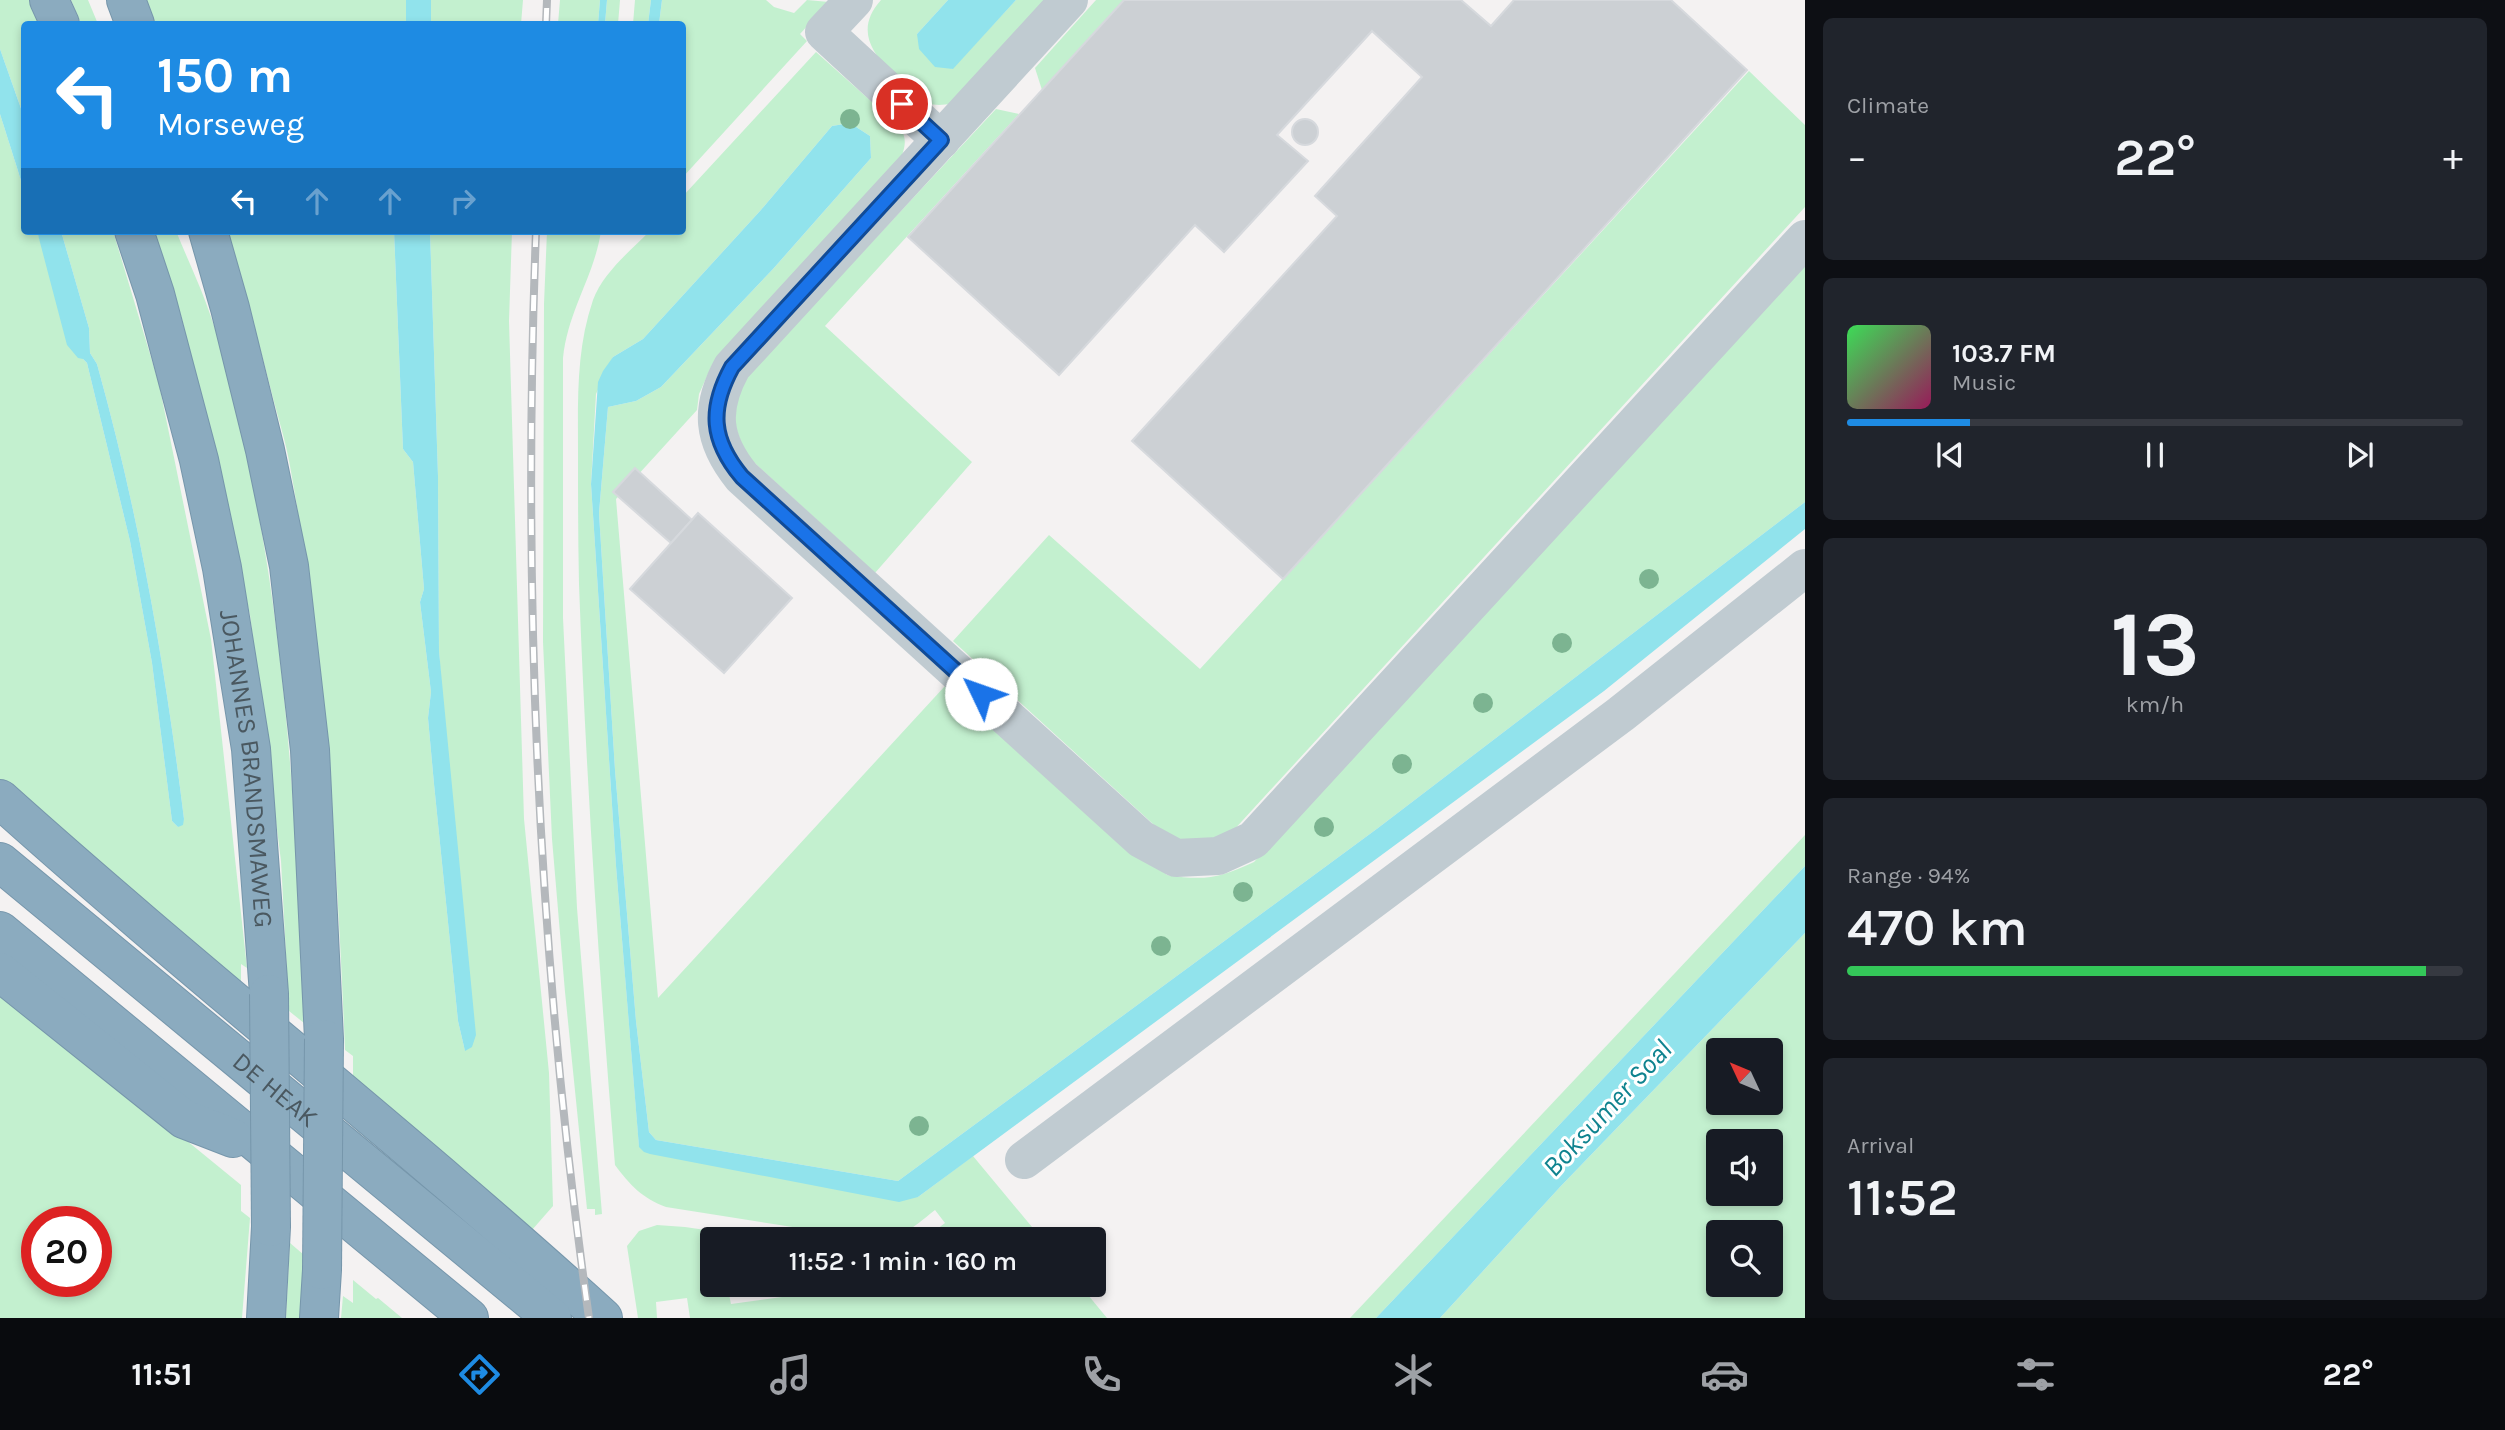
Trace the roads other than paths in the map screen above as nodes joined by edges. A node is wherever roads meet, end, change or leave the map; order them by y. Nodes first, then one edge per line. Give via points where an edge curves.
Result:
1 (49, 0) edge
2 (126, 0) edge
3 (854, 0) edge
4 (1069, 0) edge
5 (59, 21) edge
6 (134, 21) edge
7 (941, 140) junction
8 (135, 235) edge
9 (209, 235) edge
10 (1805, 239) edge
11 (1805, 568) edge
12 (0, 799) edge
13 (0, 862) edge
14 (0, 931) edge
15 (0, 972) edge
16 (265, 1150) junction
17 (1024, 1160) dead end
18 (266, 1318) edge
19 (319, 1318) edge
20 (469, 1318) edge
21 (552, 1318) edge
22 (603, 1318) edge

1 - 5 highway
2 - 6 highway
3 - 7 street via 824,32
4 - 7 street
7 - 10 street via 732,367 717,402 720,442 728,460 752,486 1141,839 1176,858 1218,856 1253,840
8 - 18 highway, JOHANNES BRANDSMAWEG, bridge via 199,460 222,568 251,749 269,995 271,1227
9 - 19 highway, bridge via 253,400 289,566 310,750 324,1039
11 - 17 street via 1621,714
12 - 22 highway via 99,888 454,1185
13 - 21 highway, DE HEAK
14 - 16 highway, DE HEAK
15 - 16 highway via 184,1119
16 - 20 highway, DE HEAK

